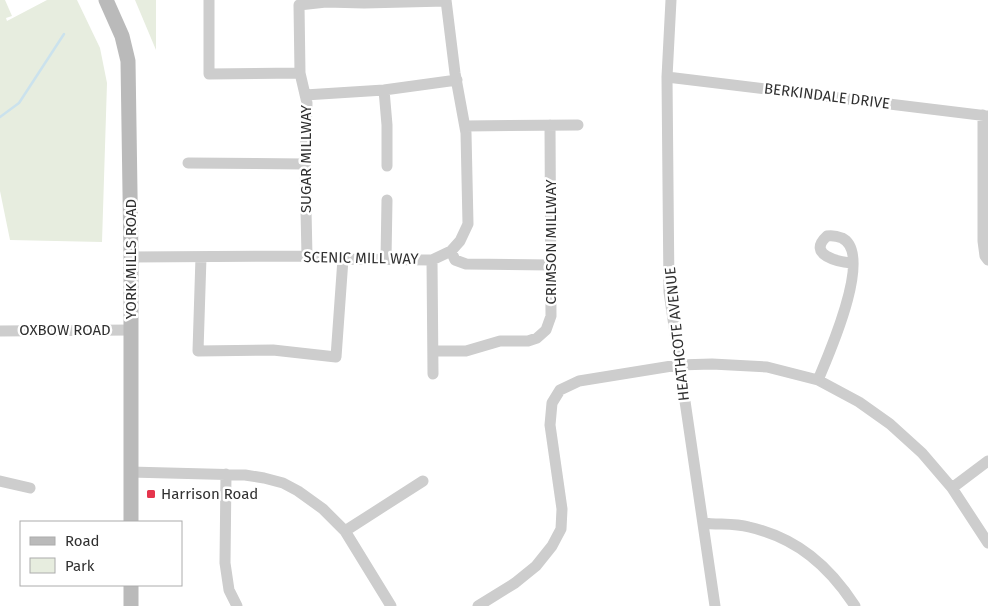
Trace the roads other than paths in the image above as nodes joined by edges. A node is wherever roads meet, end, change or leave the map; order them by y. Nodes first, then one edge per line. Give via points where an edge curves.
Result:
1 (106, 0) edge
2 (209, 0) edge
3 (671, 0) edge
4 (446, 1) edge
5 (364, 2) edge
6 (300, 73) junction
7 (667, 77) junction
8 (458, 80) junction
9 (384, 90) junction
10 (305, 95) junction
11 (985, 115) edge
12 (550, 125) junction
13 (578, 125) dead end
14 (465, 126) junction
15 (188, 162) dead end
16 (305, 164) junction
17 (387, 166) dead end
18 (387, 200) dead end
19 (450, 250) junction
20 (308, 256) junction
21 (131, 257) junction
22 (201, 257) junction
23 (342, 259) junction
24 (386, 259) junction
25 (432, 260) junction
26 (988, 260) edge
27 (852, 263) dead end
28 (551, 265) junction
29 (131, 330) junction
30 (0, 331) edge
31 (432, 351) junction
32 (678, 365) junction
33 (433, 374) dead end
34 (818, 380) junction
35 (988, 461) edge
36 (130, 472) junction
37 (226, 474) junction
38 (0, 481) edge
39 (423, 482) dead end
40 (30, 488) dead end
41 (952, 488) junction
42 (131, 521) edge
43 (703, 523) junction
44 (345, 531) junction
45 (988, 543) edge
46 (131, 586) edge
47 (131, 606) edge
48 (237, 606) edge
49 (392, 606) edge
50 (478, 606) edge
51 (715, 606) edge
52 (855, 606) edge

1 - 21 main road, YORK MILLS ROAD via 122,36 128,61
2 - 6 street via 209,74
3 - 7 street, HEATHCOTE AVENUE
4 - 5 street
4 - 8 street, SCENIC MILL WAY
5 - 6 street via 299,5
6 - 10 street
7 - 11 street, BERKINDALE DRIVE
7 - 32 street, HEATHCOTE AVENUE via 669,292
8 - 9 street, SUGAR MILLWAY
8 - 14 street, SCENIC MILL WAY
9 - 10 street, SUGAR MILLWAY
9 - 17 street
10 - 16 street, SUGAR MILLWAY
11 - 26 street via 983,241
12 - 13 street
12 - 14 street
12 - 28 street, CRIMSON MILLWAY
14 - 19 street, SCENIC MILL WAY via 468,224 460,241
15 - 16 street
16 - 20 street, SUGAR MILLWAY
18 - 24 street
19 - 25 street, SCENIC MILL WAY
19 - 28 street via 455,260 466,264
20 - 22 street, SCENIC MILL WAY
20 - 23 street, SCENIC MILL WAY
21 - 22 street, SCENIC MILL WAY
21 - 29 main road, YORK MILLS ROAD
22 - 23 street via 198,351 273,350 336,357
23 - 24 street, SCENIC MILL WAY
24 - 25 street, SCENIC MILL WAY
25 - 31 street
27 - 34 street via 850,295
28 - 31 street, CRIMSON MILLWAY via 550,316 546,330 538,338 528,342 500,342 466,351
29 - 30 street, OXBOW ROAD
29 - 36 main road, YORK MILLS ROAD
31 - 33 street
32 - 34 street via 767,367
32 - 43 street, HEATHCOTE AVENUE
32 - 50 street via 578,381 560,390 552,403 550,425 562,509 561,529 536,566
34 - 41 street via 859,402 890,424 922,453
35 - 41 street
36 - 37 street
36 - 42 main road, YORK MILLS ROAD
37 - 44 street via 283,483 324,509
37 - 48 street via 225,563 229,590
38 - 40 street
39 - 44 street
41 - 45 street
43 - 51 street, HEATHCOTE AVENUE
43 - 52 street via 748,526 778,536 812,556 842,586
44 - 49 street
46 - 47 main road

